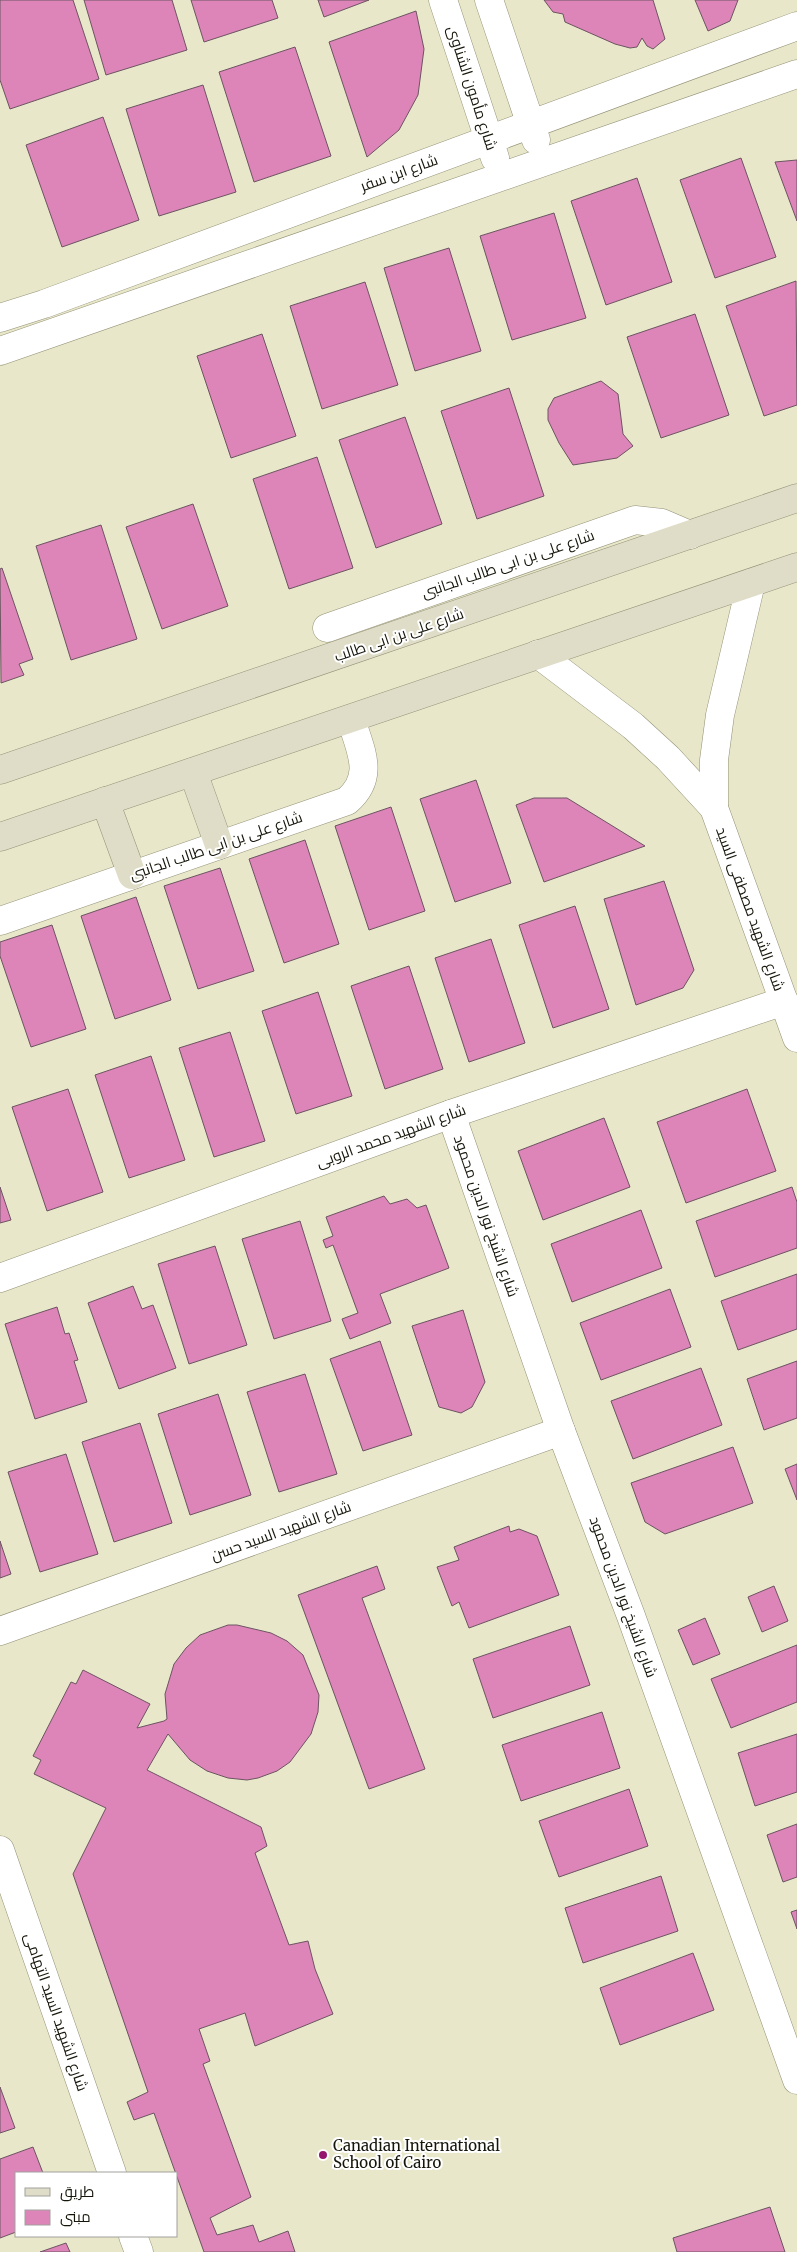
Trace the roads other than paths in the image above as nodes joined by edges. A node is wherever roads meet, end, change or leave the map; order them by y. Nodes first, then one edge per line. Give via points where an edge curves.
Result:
1 (443, 0) edge
2 (489, 0) edge
3 (797, 26) edge
4 (797, 74) edge
5 (530, 124) junction
6 (490, 139) junction
7 (543, 160) junction
8 (501, 175) junction
9 (0, 318) edge
10 (0, 350) edge
11 (797, 498) edge
12 (690, 535) junction
13 (797, 567) edge
14 (752, 582) junction
15 (327, 628) dead end
16 (538, 654) junction
17 (351, 719) junction
18 (0, 770) edge
19 (193, 772) junction
20 (104, 801) junction
21 (714, 808) junction
22 (0, 837) edge
23 (220, 845) junction
24 (132, 875) junction
25 (0, 921) edge
26 (784, 1001) junction
27 (797, 1038) edge
28 (451, 1114) junction
29 (0, 1278) edge
30 (561, 1431) junction
31 (0, 1631) edge
32 (0, 1850) edge
33 (797, 2080) edge
34 (112, 2172) edge
35 (134, 2237) edge
36 (139, 2252) edge

1 - 6 street, شارع مأمون الشناوى
2 - 5 street
3 - 5 street, شارع ابن سفر
4 - 7 street
5 - 6 street, شارع ابن سفر
5 - 7 street
6 - 8 street, شارع مأمون الشناوى
6 - 9 street, شارع ابن سفر
7 - 8 street
8 - 10 street
11 - 12 main road, شارع على بن ابى طالب
12 - 15 street, شارع على بن ابى طالب الجانبى via 662,523 635,520
12 - 18 main road, شارع على بن ابى طالب
13 - 14 main road
14 - 16 main road
14 - 21 street, شارع الشهيد مصطفى السيد via 720,715 714,760
16 - 17 main road
16 - 21 street, شارع الشهيد مصطفى السيد via 633,726
17 - 19 main road
17 - 23 street, شارع على بن ابى طالب الجانبى via 364,764 364,780 357,793 347,801
19 - 20 main road
19 - 23 main road
20 - 22 main road
20 - 24 main road
21 - 26 street, شارع الشهيد مصطفى السيد
23 - 24 street, شارع على بن ابى طالب الجانبى
24 - 25 street, شارع على بن ابى طالب الجانبى
26 - 27 street, شارع الشهيد مصطفى السيد
26 - 28 street, شارع الشهيد محمد الروبى
28 - 29 street, شارع الشهيد محمد الروبى
28 - 30 street, شارع الشيخ نور الدين محمود
30 - 31 street, شارع الشهيد السيد حسن
30 - 33 street, شارع الشيخ نور الدين محمود via 631,1616
32 - 34 street, شارع الشهيد السيد التهامى
35 - 36 street

